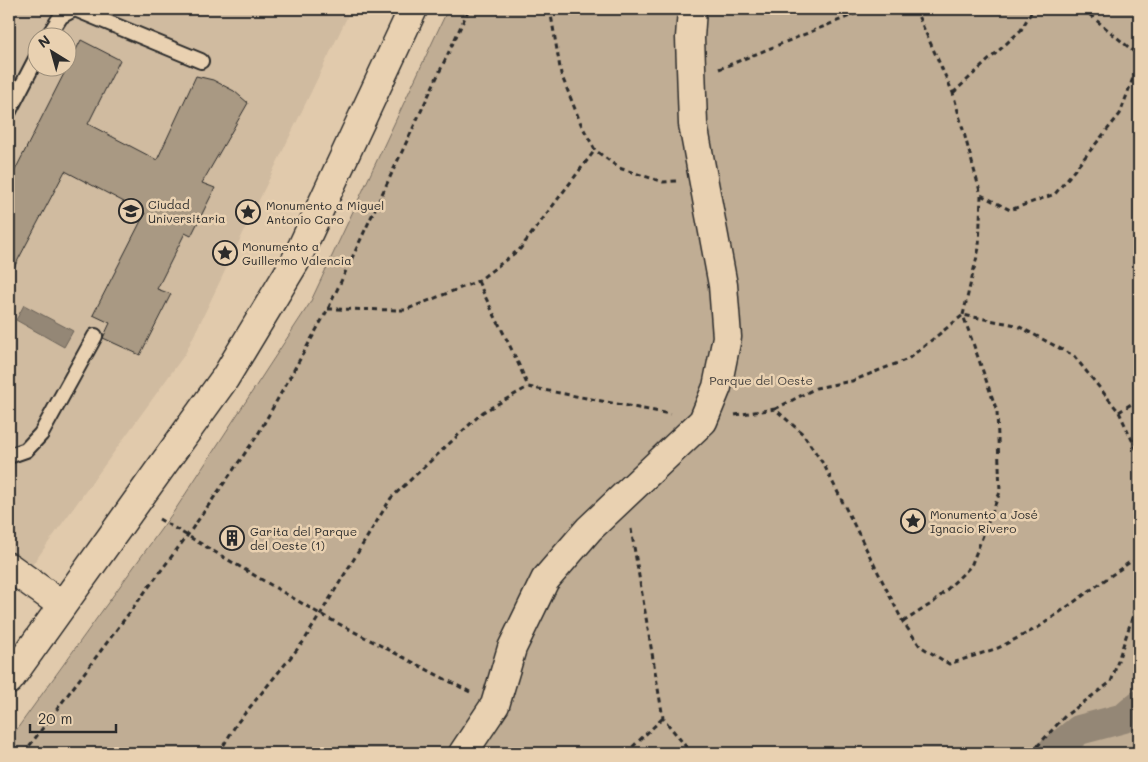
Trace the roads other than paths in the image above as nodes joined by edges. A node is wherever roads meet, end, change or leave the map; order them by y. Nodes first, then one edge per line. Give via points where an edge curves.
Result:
1 (75, 9) edge
2 (413, 9) edge
3 (692, 9) edge
4 (53, 28) edge
5 (200, 61) dead end
6 (28, 74) edge
7 (9, 111) edge
8 (95, 336) dead end
9 (9, 456) edge
10 (9, 567) edge
11 (62, 605) junction
12 (9, 680) edge
13 (463, 753) edge

1 - 4 lane via 61,16
1 - 5 lane
2 - 11 street via 295,262 225,378
3 - 13 street via 693,124 723,285 728,337 717,388 703,421 589,529 545,580 512,648 495,705
6 - 7 lane
8 - 9 lane via 41,434 26,450
10 - 11 street
11 - 12 street

